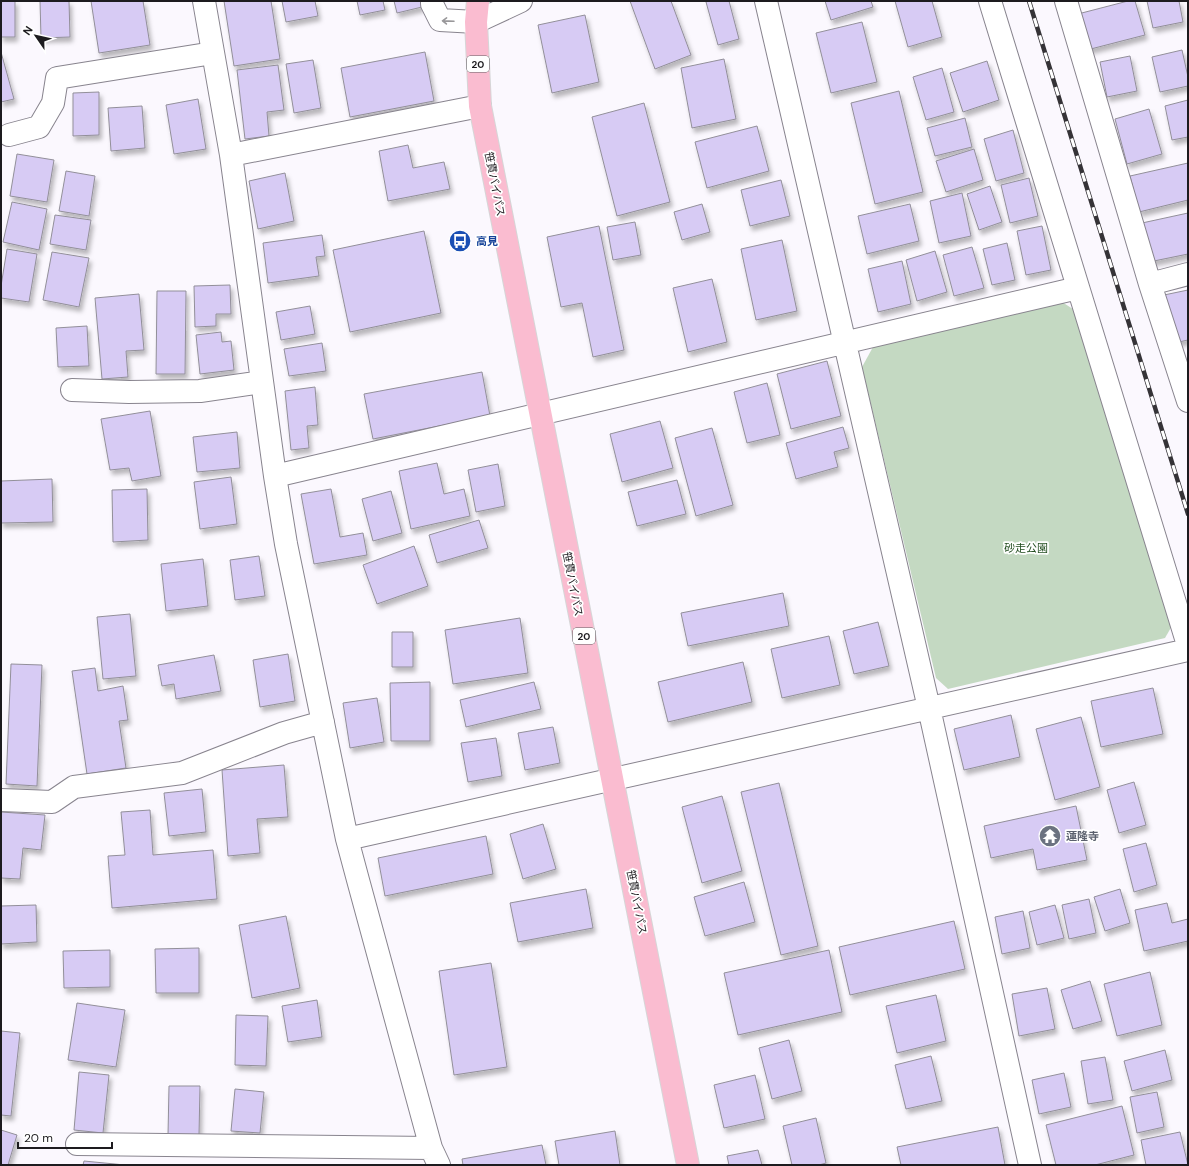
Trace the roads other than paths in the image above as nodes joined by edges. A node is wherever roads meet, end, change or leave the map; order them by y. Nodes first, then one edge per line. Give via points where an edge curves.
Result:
1 (204, 1) edge
2 (432, 1) edge
3 (497, 1) edge
4 (521, 1) edge
5 (766, 1) edge
6 (990, 1) edge
7 (1066, 1) edge
8 (477, 11) edge
9 (213, 53) junction
10 (480, 106) junction
11 (9, 135) dead end
12 (231, 155) junction
13 (1188, 274) edge
14 (1150, 284) junction
15 (1078, 288) junction
16 (845, 343) junction
17 (262, 382) junction
18 (72, 390) dead end
19 (1188, 401) edge
20 (540, 414) junction
21 (274, 476) junction
22 (1188, 645) edge
23 (1188, 650) edge
24 (929, 708) junction
25 (323, 722) junction
26 (612, 779) junction
27 (1, 800) edge
28 (348, 839) junction
29 (77, 1144) dead end
30 (435, 1157) edge
31 (688, 1165) edge
32 (1030, 1165) edge

1 - 9 street
8 -> 2 street via 440,20
3 - 8 street
4 - 8 street
5 - 16 street
6 - 15 street
7 - 14 street
8 - 10 main road, 笹貫バイパス / 20
9 - 11 street via 57,78 53,103 39,127
9 - 12 street
10 - 12 street
10 - 20 main road, 笹貫バイパス / 20
12 - 17 street
13 - 14 street
14 - 19 street
15 - 16 street
15 - 22 street
16 - 20 street
16 - 24 street
17 - 18 street via 200,391
17 - 21 street
20 - 21 street
20 - 26 main road, 笹貫バイパス / 20
21 - 25 street
23 - 24 street
24 - 26 street
24 - 32 street
25 - 27 street via 284,732 182,773 74,787 52,802
25 - 28 street
26 - 28 street
26 - 31 main road, 笹貫バイパス / 20
28 - 30 street
29 - 30 street

